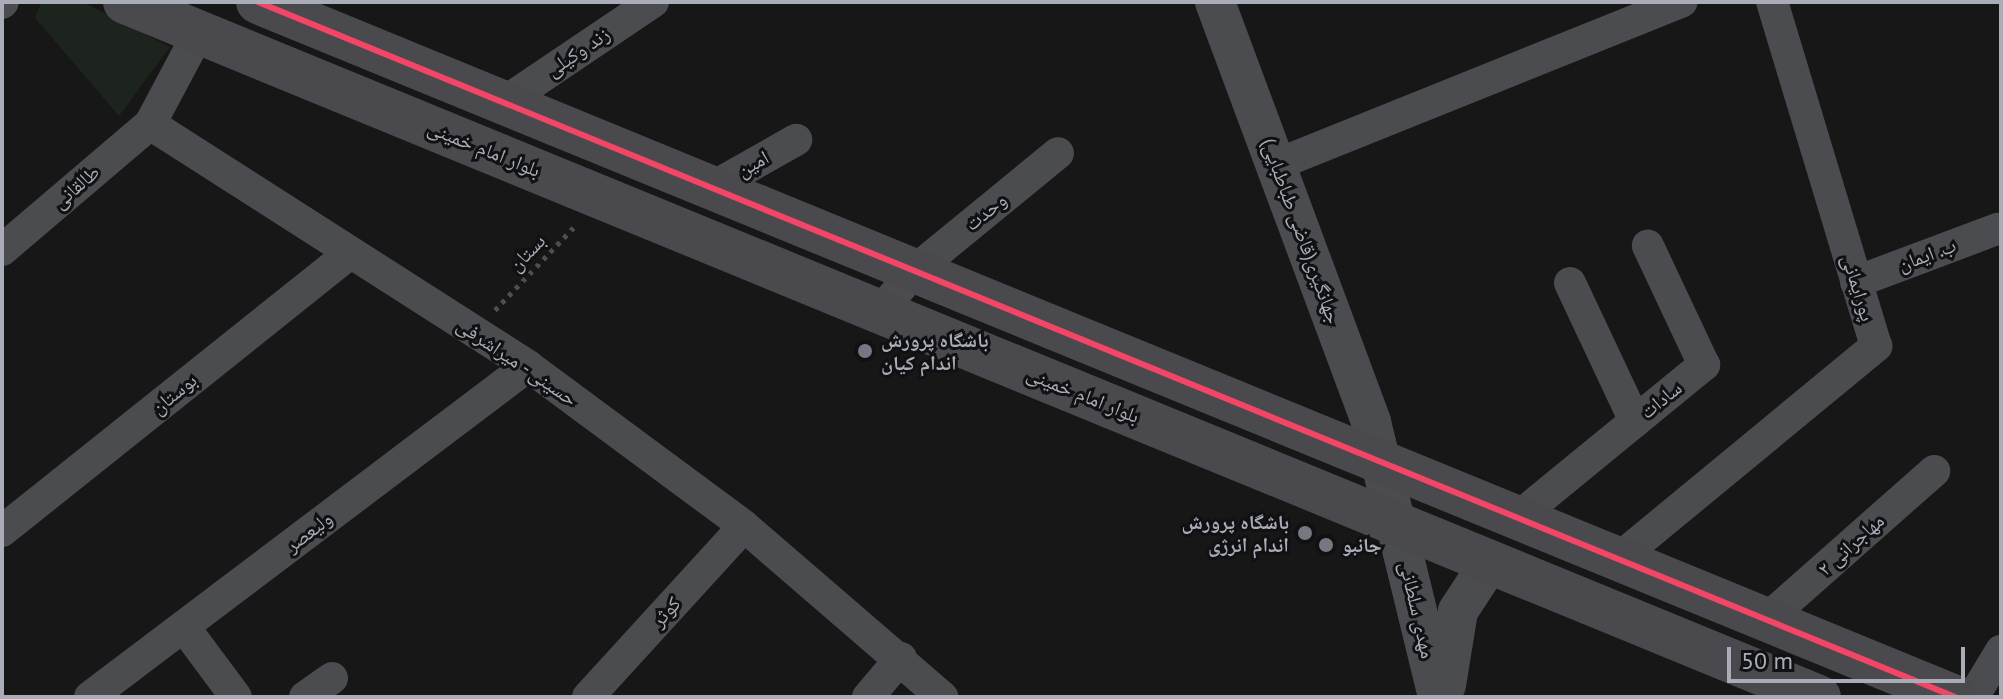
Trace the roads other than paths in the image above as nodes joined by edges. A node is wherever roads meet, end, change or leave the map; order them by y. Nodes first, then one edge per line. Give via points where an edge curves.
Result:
1 (125, 2) edge
2 (1215, 2) edge
3 (1682, 2) edge
4 (1772, 2) edge
5 (273, 5) edge
6 (634, 7) edge
7 (199, 32) junction
8 (503, 103) junction
9 (150, 124) junction
10 (796, 140) dead end
11 (1058, 153) dead end
12 (1278, 164) junction
13 (711, 188) junction
14 (1997, 229) dead end
15 (1648, 246) dead end
16 (2, 250) edge
17 (347, 256) junction
18 (914, 271) junction
19 (1856, 282) junction
20 (1570, 283) dead end
21 (880, 312) junction
22 (528, 366) junction
23 (1635, 421) junction
24 (1380, 462) junction
25 (1934, 471) dead end
26 (1517, 518) junction
27 (1397, 524) junction
28 (744, 526) junction
29 (2, 531) edge
30 (1618, 559) junction
31 (1490, 562) junction
32 (1768, 618) junction
33 (184, 627) junction
34 (2001, 651) edge
35 (901, 658) junction
36 (332, 678) dead end
37 (90, 697) edge
38 (236, 697) edge
39 (305, 697) edge
40 (588, 697) edge
41 (868, 697) edge
42 (942, 697) edge
43 (1438, 697) edge
44 (1447, 697) edge
45 (1819, 697) edge
46 (1955, 697) edge
47 (1973, 697) edge

1 - 7 main road, بلوار امام خمینی
2 - 12 street, جهانگیری(قاضی طباطبایی)
3 - 12 street
4 - 19 street, پورایمانی
5 - 8 main road
6 - 8 street, زند وکیلی
7 - 9 street
7 - 21 main road, بلوار امام خمینی
8 - 13 main road
9 - 16 street, طالقانی
9 - 17 street, حسینی - میراشرفی
10 - 13 street, امین
11 - 18 street, وحدت
12 - 24 street, جهانگیری(قاضی طباطبایی)
13 - 18 main road
14 - 19 street, ب. ایمان
15 - 23 street, سادات via 1704,365
17 - 22 street, حسینی - میراشرفی
17 - 29 street, بوستان
18 - 21 street, وحدت
18 - 24 main road
19 - 30 street, پورایمانی via 1876,346
20 - 23 street
21 - 27 main road, بلوار امام خمینی
22 - 28 street, حسینی - میراشرفی
22 - 33 street, ولیعصر
23 - 26 street, سادات
24 - 26 main road
24 - 27 street, جهانگیری(قاضی طباطبایی)
25 - 32 street, مهاجرانی ۲
26 - 30 main road
27 - 31 main road, بلوار امام خمینی
27 - 43 street, مهدی سلطانی
28 - 35 street, حسینی - میراشرفی
28 - 40 street, کوثر
30 - 32 main road
31 - 44 street via 1449,638
31 - 45 main road, بلوار امام خمینی
32 - 46 main road
33 - 37 street, ولیعصر
33 - 38 street
34 - 47 street
35 - 41 street
35 - 42 street, حسینی - میراشرفی
36 - 39 street

